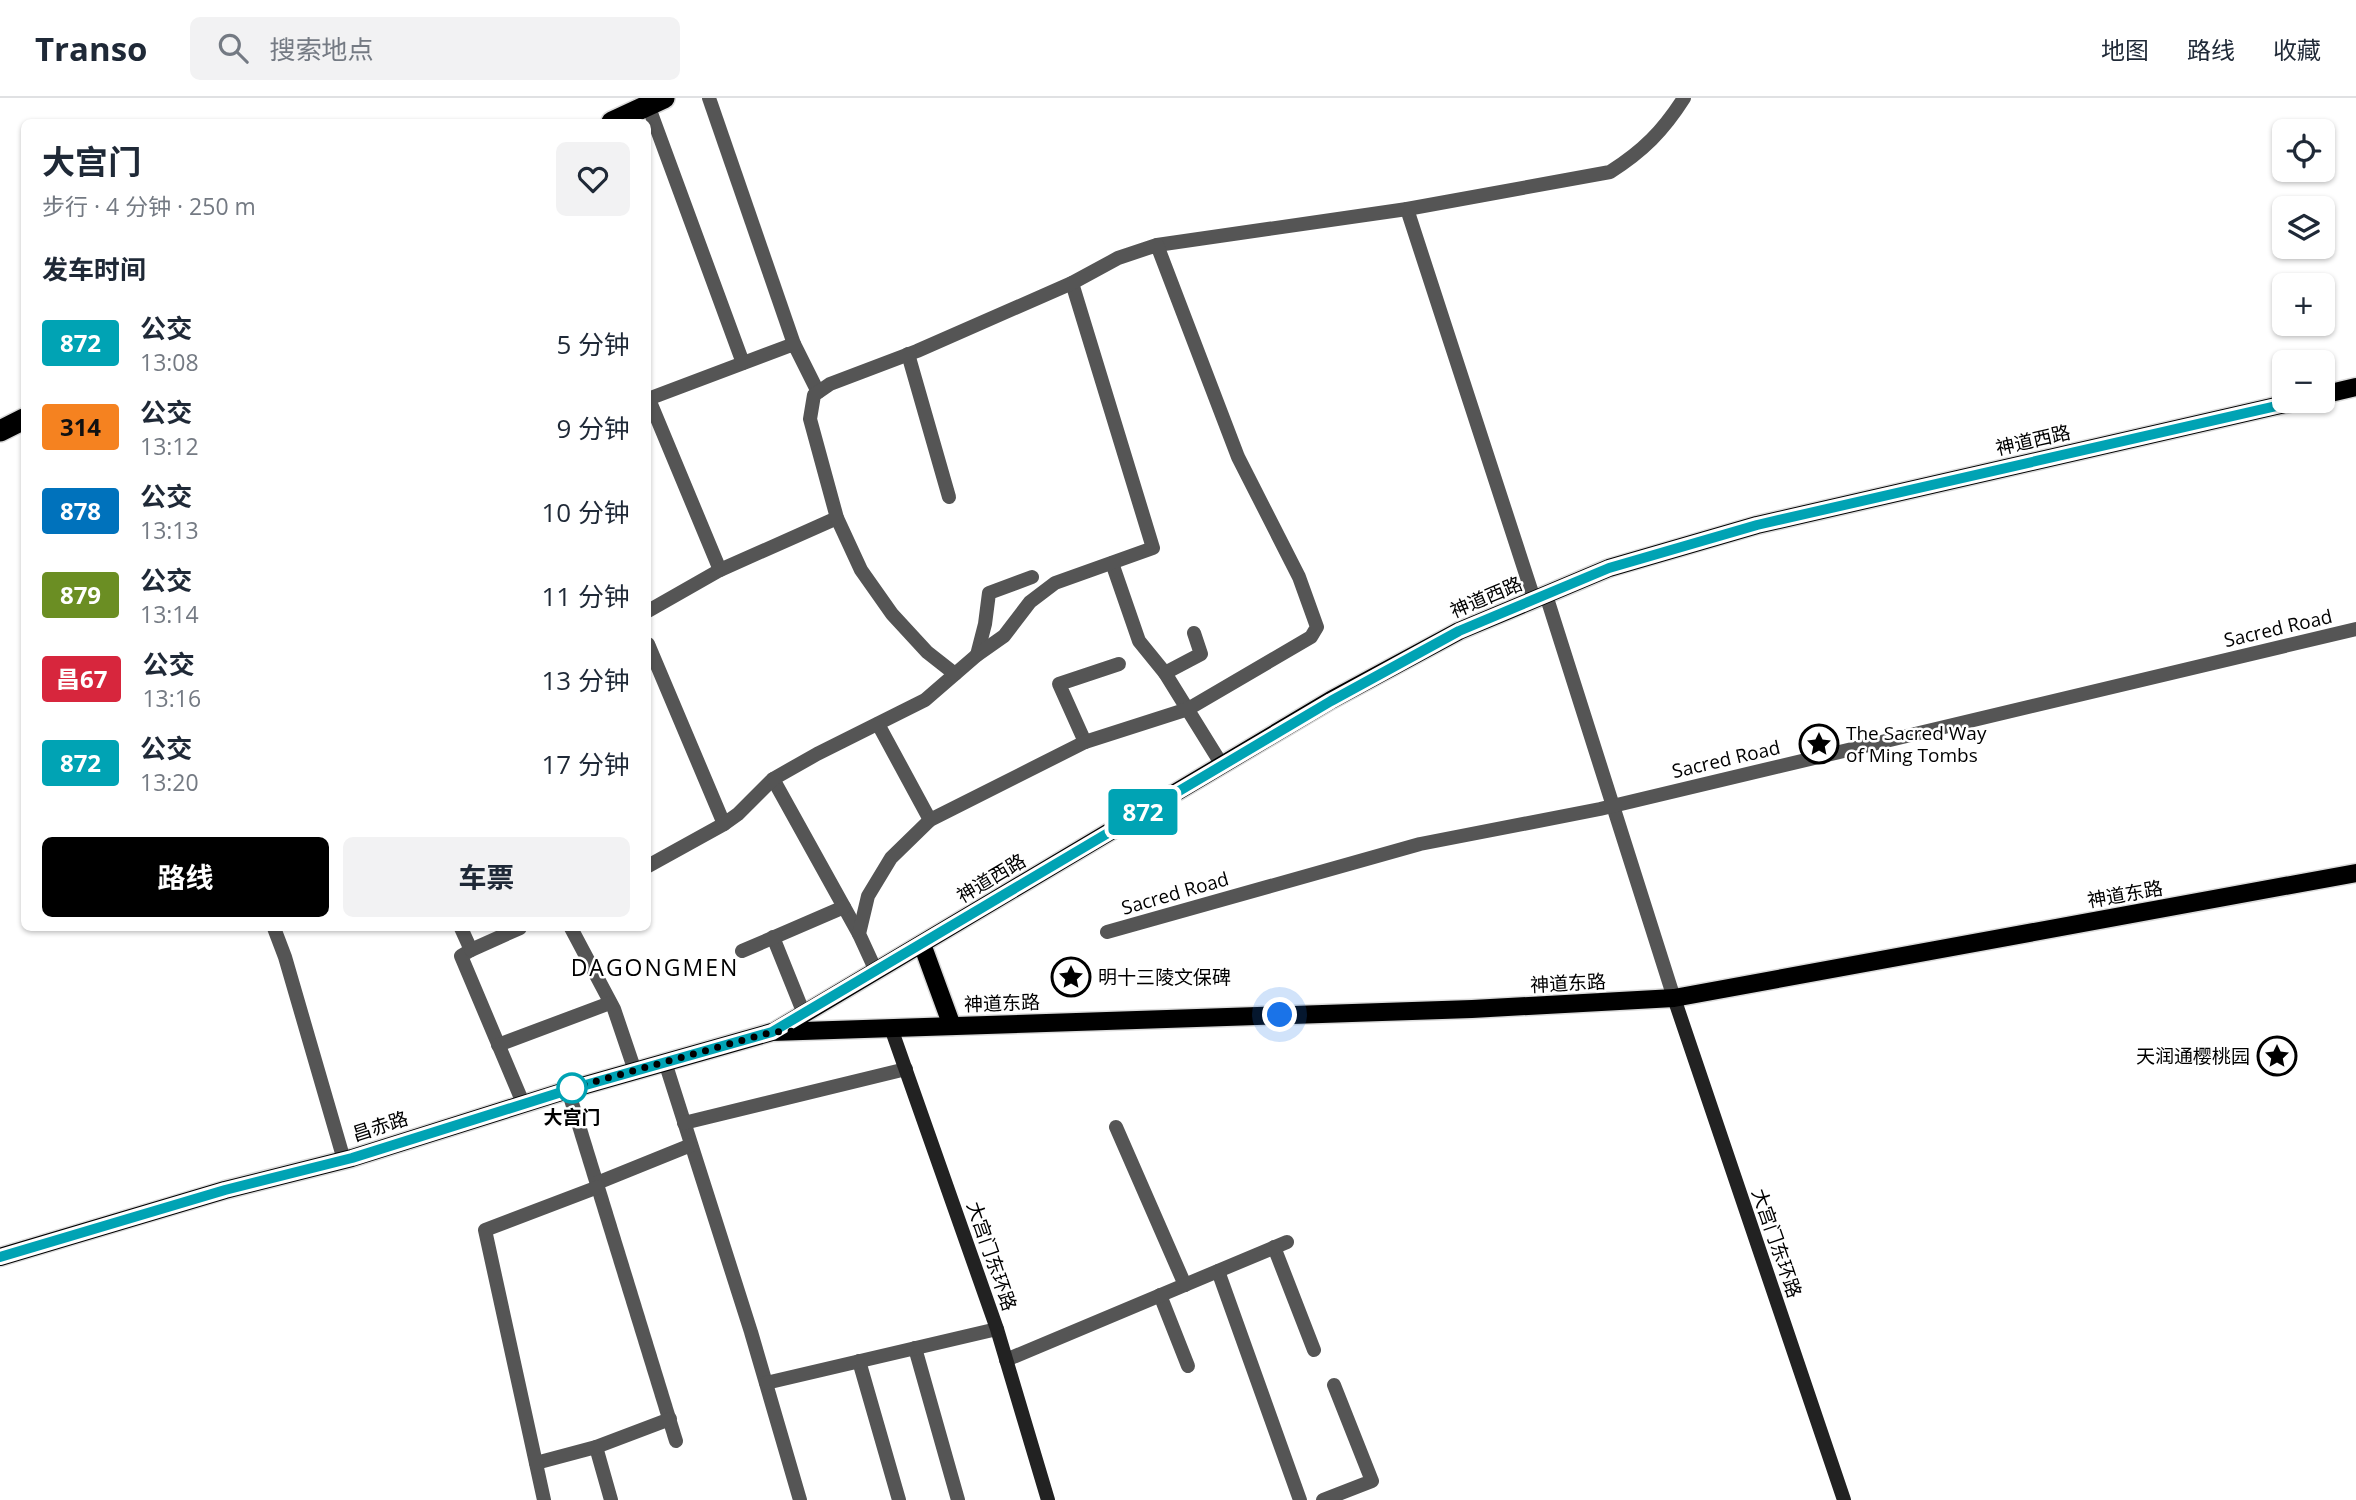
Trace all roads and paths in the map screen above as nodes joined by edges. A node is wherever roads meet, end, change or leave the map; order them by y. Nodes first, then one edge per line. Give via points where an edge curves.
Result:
1 (682, 98) edge
2 (709, 98) edge
3 (1684, 98) edge
4 (649, 110) edge
5 (621, 119) edge
6 (1408, 209) junction
7 (1157, 245) junction
8 (1072, 283) junction
9 (794, 344) junction
10 (908, 354) junction
11 (743, 363) junction
12 (2356, 387) edge
13 (818, 392) junction
14 (2335, 392) edge
15 (651, 397) edge
16 (651, 405) edge
17 (21, 406) edge
18 (2272, 407) edge
19 (0, 416) edge
20 (21, 420) edge
21 (0, 431) edge
22 (949, 497) dead end
23 (837, 518) junction
24 (1112, 563) junction
25 (720, 570) junction
26 (1032, 578) dead end
27 (1540, 597) junction
28 (651, 609) edge
29 (2356, 629) edge
30 (1194, 633) dead end
31 (651, 651) edge
32 (977, 655) junction
33 (1119, 664) dead end
34 (1165, 673) junction
35 (955, 674) junction
36 (1188, 709) junction
37 (878, 723) junction
38 (1084, 742) junction
39 (1222, 765) junction
40 (773, 779) junction
41 (1614, 805) junction
42 (930, 820) junction
43 (724, 824) junction
44 (651, 864) edge
45 (2356, 873) edge
46 (844, 907) junction
47 (275, 931) edge
48 (462, 931) edge
49 (513, 931) edge
50 (572, 931) edge
51 (1107, 932) dead end
52 (859, 934) junction
53 (774, 937) junction
54 (922, 944) junction
55 (471, 950) junction
56 (742, 951) dead end
57 (876, 971) junction
58 (1674, 998) junction
59 (610, 1003) junction
60 (804, 1014) junction
61 (952, 1026) junction
62 (891, 1028) junction
63 (772, 1032) junction
64 (498, 1045) junction
65 (665, 1062) junction
66 (906, 1069) junction
67 (635, 1071) junction
68 (568, 1090) junction
69 (523, 1103) junction
70 (684, 1123) junction
71 (1116, 1127) dead end
72 (691, 1144) junction
73 (344, 1160) junction
74 (597, 1185) junction
75 (0, 1257) edge
76 (1218, 1271) junction
77 (1185, 1285) junction
78 (1160, 1295) junction
79 (997, 1329) junction
80 (915, 1348) junction
81 (1314, 1350) dead end
82 (1006, 1360) junction
83 (859, 1361) junction
84 (1188, 1366) dead end
85 (766, 1383) junction
86 (1334, 1385) dead end
87 (670, 1419) junction
88 (676, 1441) dead end
89 (596, 1447) junction
90 (536, 1463) junction
91 (1045, 1499) edge
92 (544, 1500) edge
93 (611, 1500) edge
94 (800, 1500) edge
95 (899, 1500) edge
96 (958, 1500) edge
97 (1300, 1500) edge
98 (1323, 1500) edge
99 (1844, 1500) edge

1 - 4 highway
2 - 9 street
3 - 6 street via 1668,124 1637,155 1610,172
4 - 5 highway
4 - 11 street
6 - 7 street
6 - 27 street
7 - 8 street via 1118,258
7 - 36 street via 1238,457 1299,576 1317,627 1311,637
8 - 10 street
8 - 24 street via 1153,548
9 - 11 street
9 - 13 street
10 - 13 street
10 - 22 street
11 - 15 street
12 - 14 main road
13 - 23 street via 810,419
16 - 25 street
17 - 19 highway
18 - 27 main road, 神道西路 via 1757,525 1609,568
20 - 21 highway
23 - 25 street
23 - 35 street via 861,570 892,614
24 - 32 street via 1055,583 1030,602 1004,636
24 - 34 street via 1139,641
25 - 28 street
26 - 32 street via 989,593
27 - 39 main road, 神道西路 via 1459,631
27 - 41 street
29 - 41 street, Sacred Road
30 - 34 street via 1201,654
31 - 43 street
32 - 35 street
33 - 38 street via 1059,684
34 - 36 street
35 - 37 street via 925,700
36 - 38 street
36 - 39 street
37 - 40 street
37 - 42 street
38 - 42 street
39 - 54 main road, 神道西路
40 - 43 street
40 - 46 street
41 - 51 street, Sacred Road via 1420,844
41 - 58 street
42 - 52 street via 891,858 868,896
43 - 44 street
45 - 58 main road, 神道东路
46 - 52 street
46 - 53 street
47 - 73 street
48 - 55 street
49 - 55 street
50 - 59 street
52 - 57 street
53 - 56 street
53 - 60 street
54 - 57 main road, 神道西路
54 - 61 main road via 943,981
55 - 64 street via 461,956
57 - 60 main road, 神道西路
58 - 61 main road, 神道东路
58 - 99 street, 大宫门东环路
59 - 64 street
59 - 67 street
60 - 63 main road, 神道西路
61 - 62 main road, 神道东路
62 - 63 main road, 神道东路
62 - 66 street, 大宫门东环路
63 - 65 main road, 昌赤路
64 - 69 street
65 - 67 main road, 昌赤路
65 - 70 street
66 - 70 street
66 - 79 street, 大宫门东环路
67 - 68 main road, 昌赤路
68 - 69 main road, 昌赤路
68 - 74 street
69 - 73 main road, 昌赤路
70 - 72 street
71 - 77 street
72 - 74 street
72 - 85 street
73 - 75 main road, 昌赤路
74 - 87 street
74 - 90 street via 485,1230
76 - 77 street
76 - 81 street via 1280,1245
76 - 97 street
77 - 78 street
78 - 82 street
78 - 84 street
79 - 80 street
79 - 82 street, 大宫门东环路
80 - 83 street
80 - 96 street
82 - 91 street, 大宫门东环路
83 - 85 street
83 - 95 street
85 - 94 street
86 - 98 street via 1372,1481
87 - 88 street
87 - 89 street
89 - 90 street
89 - 93 street
90 - 92 street

